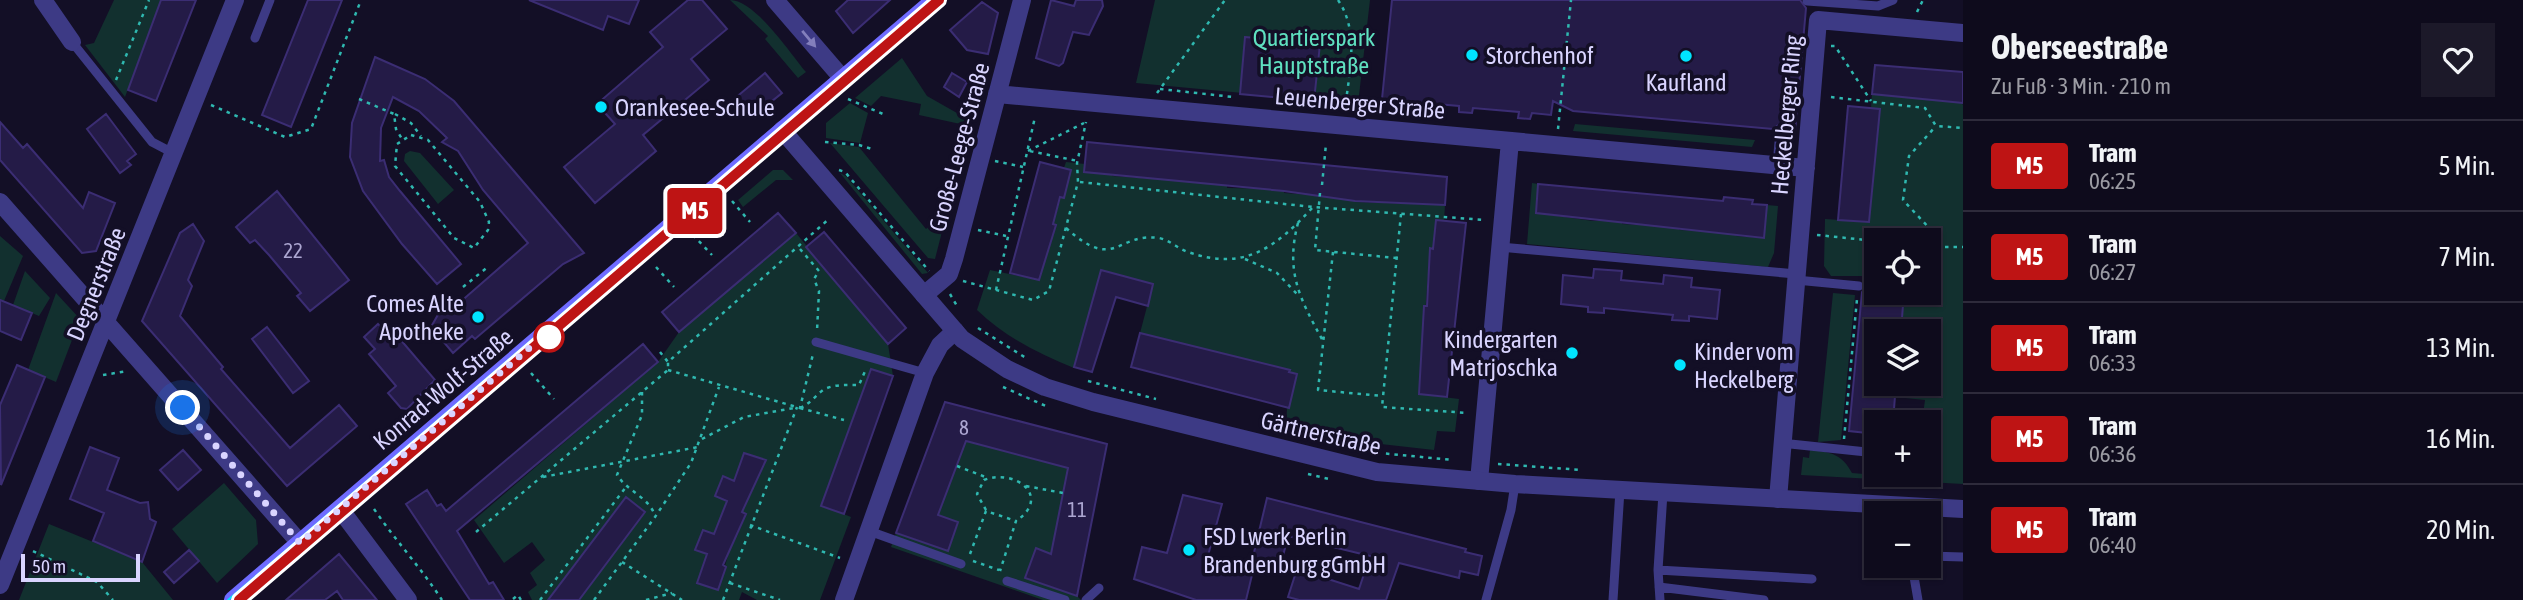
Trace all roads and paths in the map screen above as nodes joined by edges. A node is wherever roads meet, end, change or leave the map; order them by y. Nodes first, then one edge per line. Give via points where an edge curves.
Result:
1 (43, 0) edge
2 (149, 0) edge
3 (235, 0) edge
4 (270, 0) edge
5 (361, 0) edge
6 (775, 0) edge
7 (935, 0) edge
8 (1022, 0) edge
9 (1220, 0) edge
10 (1225, 0) edge
11 (1338, 0) edge
12 (1571, 0) edge
13 (1893, 0) edge
14 (1807, 1) edge
15 (1218, 9) junction
16 (1963, 33) edge
17 (254, 38) dead end
18 (72, 42) joint
19 (1816, 45) junction
20 (843, 79) junction
21 (1160, 89) junction
22 (111, 93) junction
23 (997, 94) junction
24 (1233, 97) dead end
25 (1831, 97) dead end
26 (359, 99) dead end
27 (848, 99) dead end
28 (1871, 102) junction
29 (210, 105) dead end
30 (1156, 109) junction
31 (394, 114) junction
32 (883, 114) dead end
33 (1345, 114) dead end
34 (1035, 117) dead end
35 (1936, 126) junction
36 (1963, 128) edge
37 (782, 130) junction
38 (1780, 130) dead end
39 (421, 136) junction
40 (402, 139) junction
41 (1510, 141) junction
42 (825, 142) dead end
43 (1326, 144) dead end
44 (1556, 145) junction
45 (875, 150) dead end
46 (1028, 151) junction
47 (173, 153) junction
48 (995, 161) dead end
49 (1078, 161) junction
50 (832, 162) dead end
51 (1777, 166) junction
52 (1024, 168) junction
53 (1806, 168) junction
54 (1078, 182) junction
55 (1322, 185) dead end
56 (1320, 192) dead end
57 (732, 201) dead end
58 (1, 204) edge
59 (1313, 206) junction
60 (1319, 207) junction
61 (1401, 214) junction
62 (830, 218) dead end
63 (1485, 220) dead end
64 (750, 222) dead end
65 (1298, 223) junction
66 (1066, 228) junction
67 (1929, 228) edge
68 (977, 230) dead end
69 (693, 235) dead end
70 (1817, 235) dead end
71 (1006, 236) junction
72 (1864, 241) edge
73 (1500, 247) junction
74 (1963, 247) edge
75 (800, 248) junction
76 (1941, 248) edge
77 (1333, 252) junction
78 (712, 255) dead end
79 (1245, 258) junction
80 (1396, 258) junction
81 (489, 266) dead end
82 (656, 267) dead end
83 (1796, 277) junction
84 (963, 281) dead end
85 (939, 282) junction
86 (1859, 286) joint
87 (463, 287) dead end
88 (674, 287) dead end
89 (996, 290) junction
90 (924, 295) junction
91 (1298, 295) junction
92 (958, 310) dead end
93 (108, 322) junction
94 (963, 327) junction
95 (816, 342) junction
96 (1323, 342) junction
97 (660, 352) dead end
98 (871, 356) junction
99 (1029, 360) dead end
100 (668, 362) junction
101 (134, 370) dead end
102 (668, 370) junction
103 (531, 373) dead end
104 (925, 373) junction
105 (1087, 381) dead end
106 (99, 384) dead end
107 (720, 386) junction
108 (642, 392) junction
109 (1383, 397) junction
110 (554, 399) dead end
111 (1161, 400) dead end
112 (798, 408) junction
113 (1468, 413) dead end
114 (844, 420) dead end
115 (701, 439) junction
116 (1781, 443) junction
117 (698, 447) junction
118 (1843, 449) junction
119 (1361, 451) dead end
120 (1864, 452) edge
121 (620, 464) junction
122 (957, 466) dead end
123 (1589, 470) dead end
124 (1480, 472) junction
125 (543, 477) junction
126 (988, 478) junction
127 (1514, 484) junction
128 (1026, 486) junction
129 (626, 487) junction
130 (1620, 490) junction
131 (1063, 493) dead end
132 (1663, 493) junction
133 (1778, 499) junction
134 (340, 509) junction
135 (374, 509) dead end
136 (1963, 509) edge
137 (986, 511) junction
138 (655, 517) junction
139 (1016, 521) junction
140 (750, 525) junction
141 (869, 531) junction
142 (477, 532) dead end
143 (300, 543) junction
144 (33, 551) dead end
145 (1941, 556) edge
146 (1963, 557) edge
147 (840, 558) dead end
148 (622, 562) junction
149 (961, 565) dead end
150 (1000, 570) junction
151 (1658, 570) junction
152 (1914, 578) edge
153 (1812, 579) dead end
154 (1007, 581) joint
155 (729, 582) junction
156 (0, 585) edge
157 (1659, 587) junction
158 (1099, 588) dead end
159 (673, 593) junction
160 (513, 598) edge
161 (113, 600) edge
162 (233, 600) edge
163 (408, 600) edge
164 (442, 600) edge
165 (521, 600) edge
166 (540, 600) edge
167 (594, 600) edge
168 (646, 600) edge
169 (682, 600) edge
170 (723, 600) edge
171 (780, 600) edge
172 (844, 600) edge
173 (1065, 600) edge
174 (1086, 600) edge
175 (1486, 600) edge
176 (1613, 600) edge
177 (1660, 600) edge
178 (1764, 600) edge
179 (1918, 600) edge

1 - 18 street
2 - 22 path
3 - 47 street, Degnerstraße
4 - 17 lane
5 - 29 path via 311,129 285,137
6 -> 20 street
7 - 20 main road, Konrad-Wolf-Straße
8 - 23 street, Große-Leege-Straße
9 - 15 path
10 - 15 path
11 - 33 path via 1351,34
12 - 44 path
13 - 14 lane via 1878,6
15 - 21 path
16 - 19 street, Heckelberger Ring via 1818,20
18 - 22 lane
19 - 28 path via 1835,46
19 - 53 street, Heckelberger Ring
20 - 37 main road, Konrad-Wolf-Straße
21 - 24 path
21 - 30 path
22 - 47 lane via 152,142
23 - 30 street, Leuenberger Straße
23 - 85 street, Große-Leege-Straße via 954,259 949,274
25 - 28 path
26 - 31 path
27 - 32 path
28 - 35 path via 1925,108
30 - 41 street, Leuenberger Straße
31 - 39 path via 411,123
31 - 40 path
34 - 46 path
35 - 36 path
35 - 67 path via 1909,156 1903,200
37 - 90 street, Gärtnerstraße
37 - 134 main road, Konrad-Wolf-Straße
38 - 51 lane
39 - 40 path
39 - 40 path via 486,212 488,230 474,248 454,238 395,166 394,151
41 - 44 street, Leuenberger Straße
41 - 73 street
42 - 45 path
43 - 55 path
44 - 51 street, Leuenberger Straße
46 - 49 path
46 - 49 path via 1086,122
46 - 52 path
47 - 93 street, Degnerstraße
48 - 52 path
49 - 54 path
50 - 85 path
51 - 53 street, Leuenberger Straße
52 - 71 path
53 - 83 street, Heckelberger Ring
54 - 59 path
54 - 66 path
56 - 60 path
57 - 64 path
58 - 93 street
59 - 60 path
59 - 65 path
60 - 61 path
60 - 77 path via 1315,250
61 - 63 path
61 - 80 path
62 - 75 path
65 - 79 path via 1271,247
65 - 91 path via 1292,264
66 - 79 path via 1088,246 1102,250 1160,239 1219,261
66 - 89 path via 1049,291 1033,300
68 - 71 path
69 - 78 path
70 - 72 path
71 - 89 path
73 - 83 lane
73 - 124 street
74 - 76 path
75 - 95 path via 819,271 814,279 819,291
75 - 100 path
77 - 80 path
77 - 96 path
79 - 91 path via 1277,273
80 - 109 path
81 - 87 path
82 - 88 path
83 - 86 lane
83 - 116 street, Heckelberger Ring
84 - 89 path
85 - 90 street, Große-Leege-Straße
85 - 92 path
86 - 118 path
90 - 94 street, Gärtnerstraße
91 - 96 path
93 - 143 street
93 - 156 street, Degnerstraße
94 - 99 path
94 - 104 street via 940,345
94 - 124 street, Gärtnerstraße via 1007,369 1093,402 1353,468
95 - 98 lane
95 - 112 path
96 - 109 path via 1318,390
97 - 100 path
98 - 104 lane
98 - 112 path via 859,385 823,390 813,403
100 - 102 path
101 - 106 path via 103,375
102 - 107 path
102 - 108 path
103 - 110 path
104 - 141 street
105 - 111 path
107 - 112 path
107 - 115 path
108 - 121 path via 642,415
108 - 125 path
109 - 113 path via 1382,407
112 - 114 path
112 - 115 path via 744,417
112 - 140 path
115 - 117 path
116 - 118 lane
116 - 133 street, Heckelberger Ring
117 - 121 path
117 - 138 path
118 - 120 lane
119 - 124 path
121 - 125 path
121 - 129 path via 617,475
122 - 126 path
123 - 124 path
124 - 127 street, Gärtnerstraße
125 - 142 path
126 - 128 path via 1011,478
126 - 137 path via 977,494
127 - 130 street, Gärtnerstraße
127 - 175 lane
128 - 131 path
128 - 139 path via 1030,510
129 - 138 path via 652,507
129 - 166 path
130 - 132 street, Gärtnerstraße
130 - 176 lane
132 - 133 street, Gärtnerstraße
132 - 151 lane
133 - 136 street, Gärtnerstraße
134 - 143 main road, Konrad-Wolf-Straße
134 - 163 street
135 - 164 path
137 - 139 path
137 - 150 path via 967,559
138 - 148 path
139 - 150 path
140 - 147 path
140 - 155 path
141 - 149 lane
141 - 172 street
143 - 162 main road, Konrad-Wolf-Straße
144 - 161 path via 97,582
145 - 146 lane
148 - 159 path
148 - 167 path
150 - 154 path
151 - 153 lane
151 - 157 lane
152 - 179 lane
154 - 173 lane
155 - 170 path
155 - 171 path
157 - 177 lane
157 - 178 lane
158 - 174 lane
159 - 168 path
159 - 169 path
160 - 165 path via 518,595

